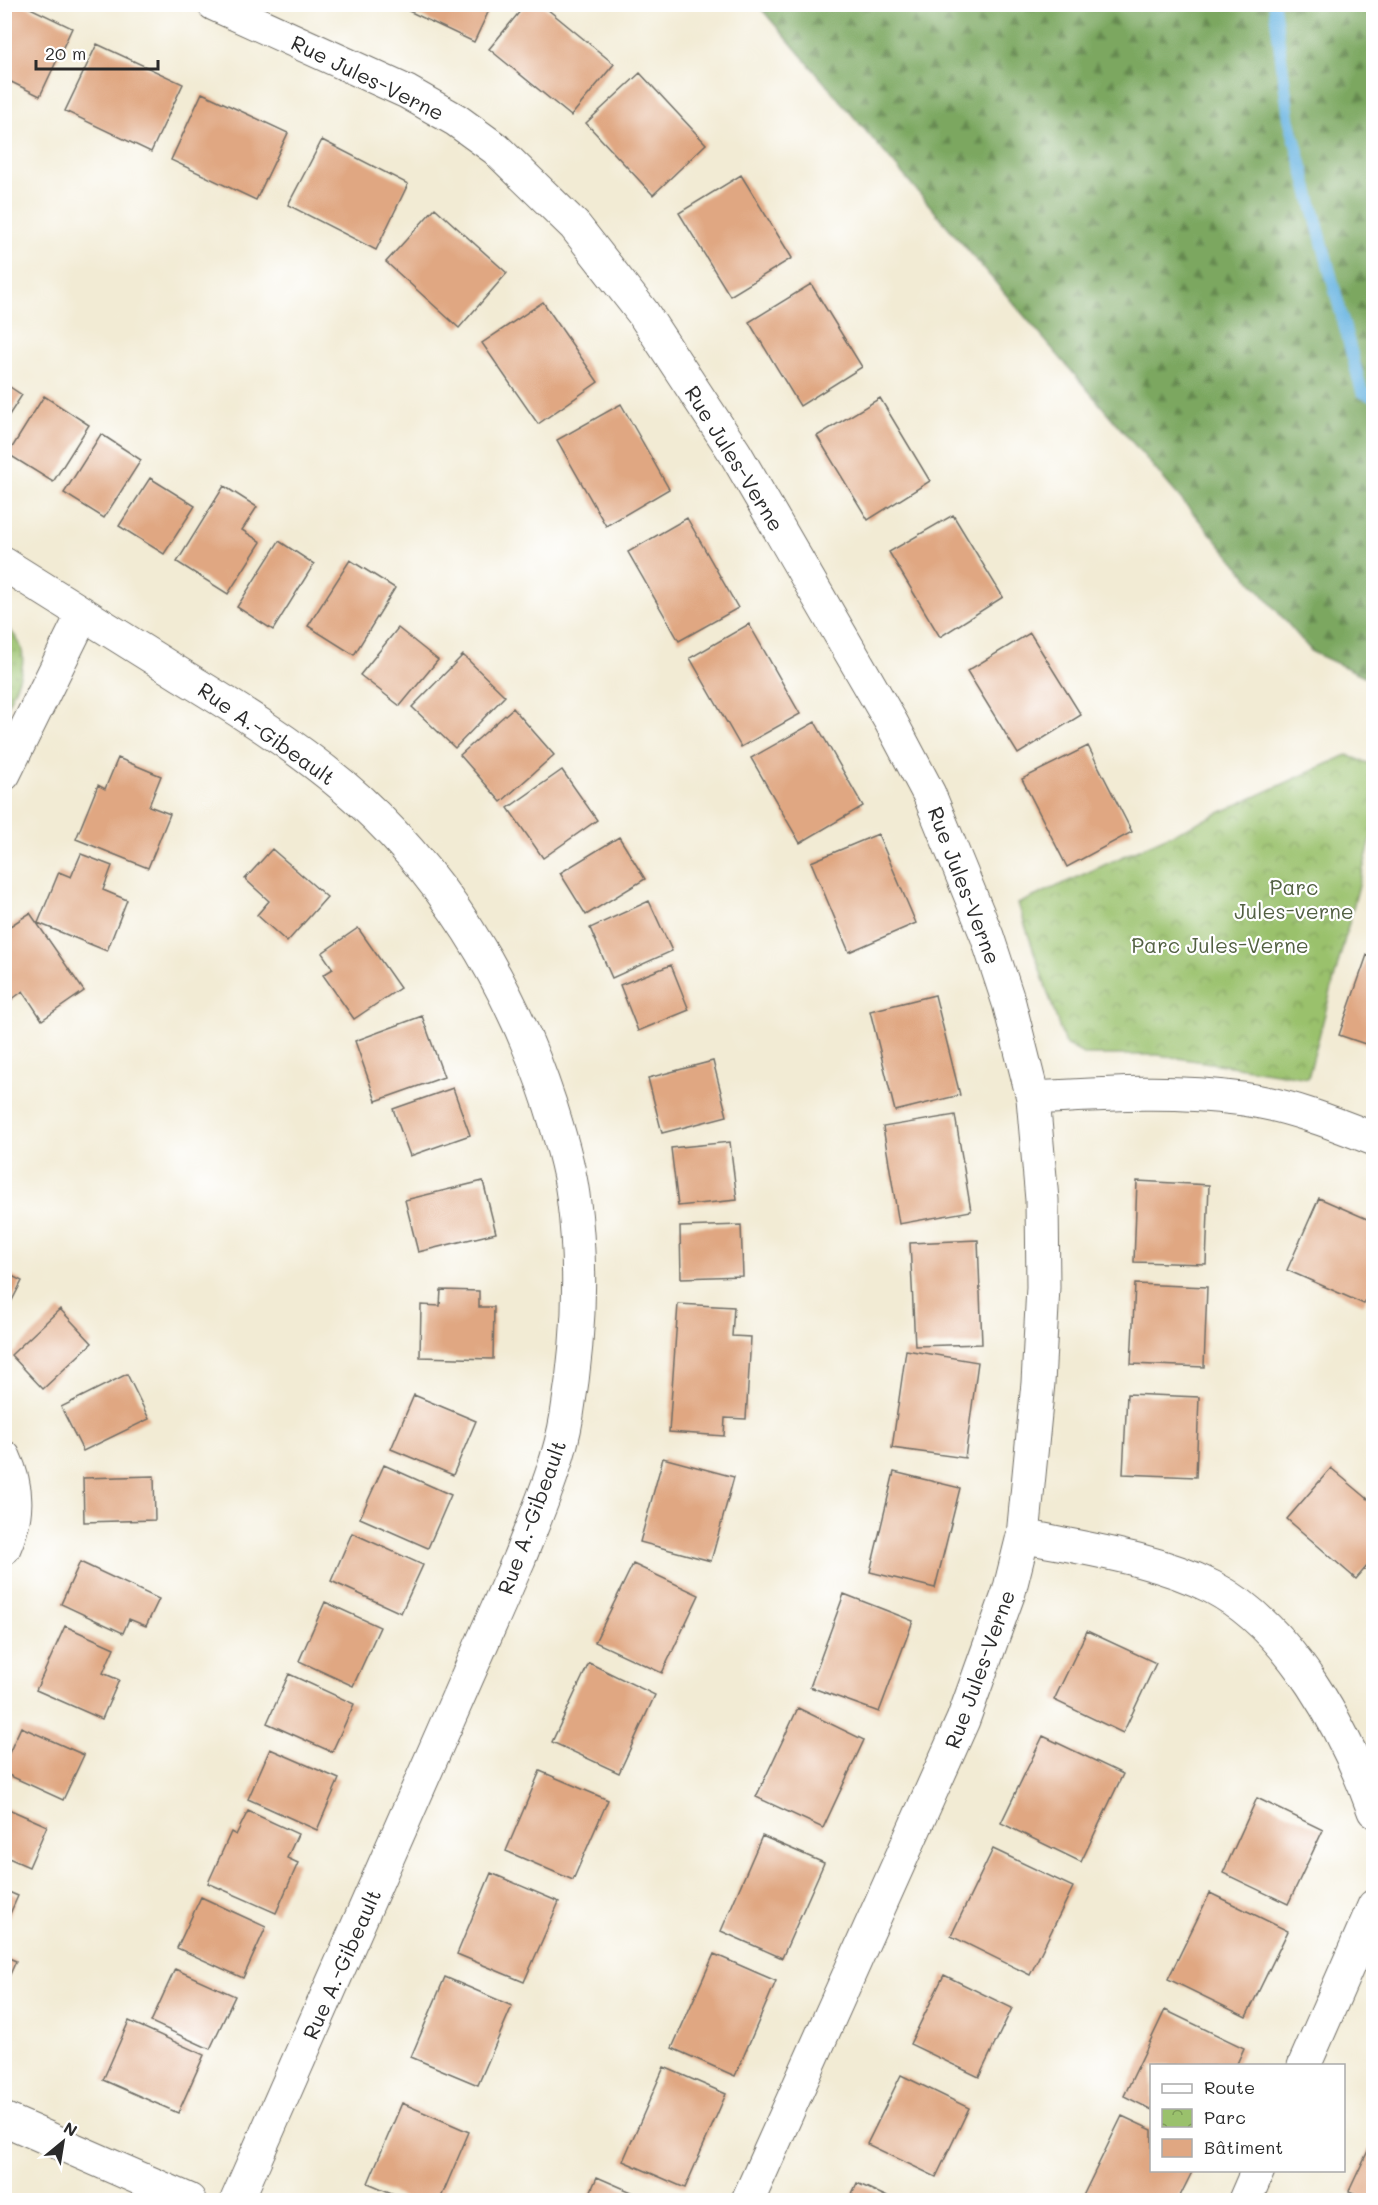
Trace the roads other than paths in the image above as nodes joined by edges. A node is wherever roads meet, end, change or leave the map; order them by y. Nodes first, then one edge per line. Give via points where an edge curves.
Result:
1 (214, 4) edge
2 (4, 564) edge
3 (83, 614) junction
4 (4, 774) edge
5 (1033, 1098) junction
6 (1374, 1139) edge
7 (4, 1457) edge
8 (1023, 1536) junction
9 (4, 1548) edge
10 (1374, 1811) edge
11 (1374, 1906) edge
12 (1305, 2064) edge
13 (4, 2119) edge
14 (1257, 2172) edge
15 (189, 2200) edge
16 (237, 2200) edge
17 (748, 2200) edge
18 (1245, 2200) edge

1 - 5 street, Rue Jules-Verne via 407,92 456,120 496,150 575,226 643,312 735,453 929,794 987,936
2 - 3 street, Rue A.-Gibeault
3 - 4 street
3 - 16 street, Rue A.-Gibeault via 305,755 379,819 420,863 502,985 534,1055 573,1193 579,1265 577,1340 567,1418 548,1483 519,1559
5 - 6 street via 1128,1093 1245,1099 1294,1110
5 - 8 street, Rue Jules-Verne via 1042,1200 1043,1287
7 - 9 street via 17,1495 15,1516
8 - 10 street via 1173,1572 1212,1587 1240,1606 1269,1631 1323,1702 1347,1742
8 - 17 street, Rue Jules-Verne via 1009,1592 963,1720
11 - 12 street
13 - 15 street
14 - 18 street

